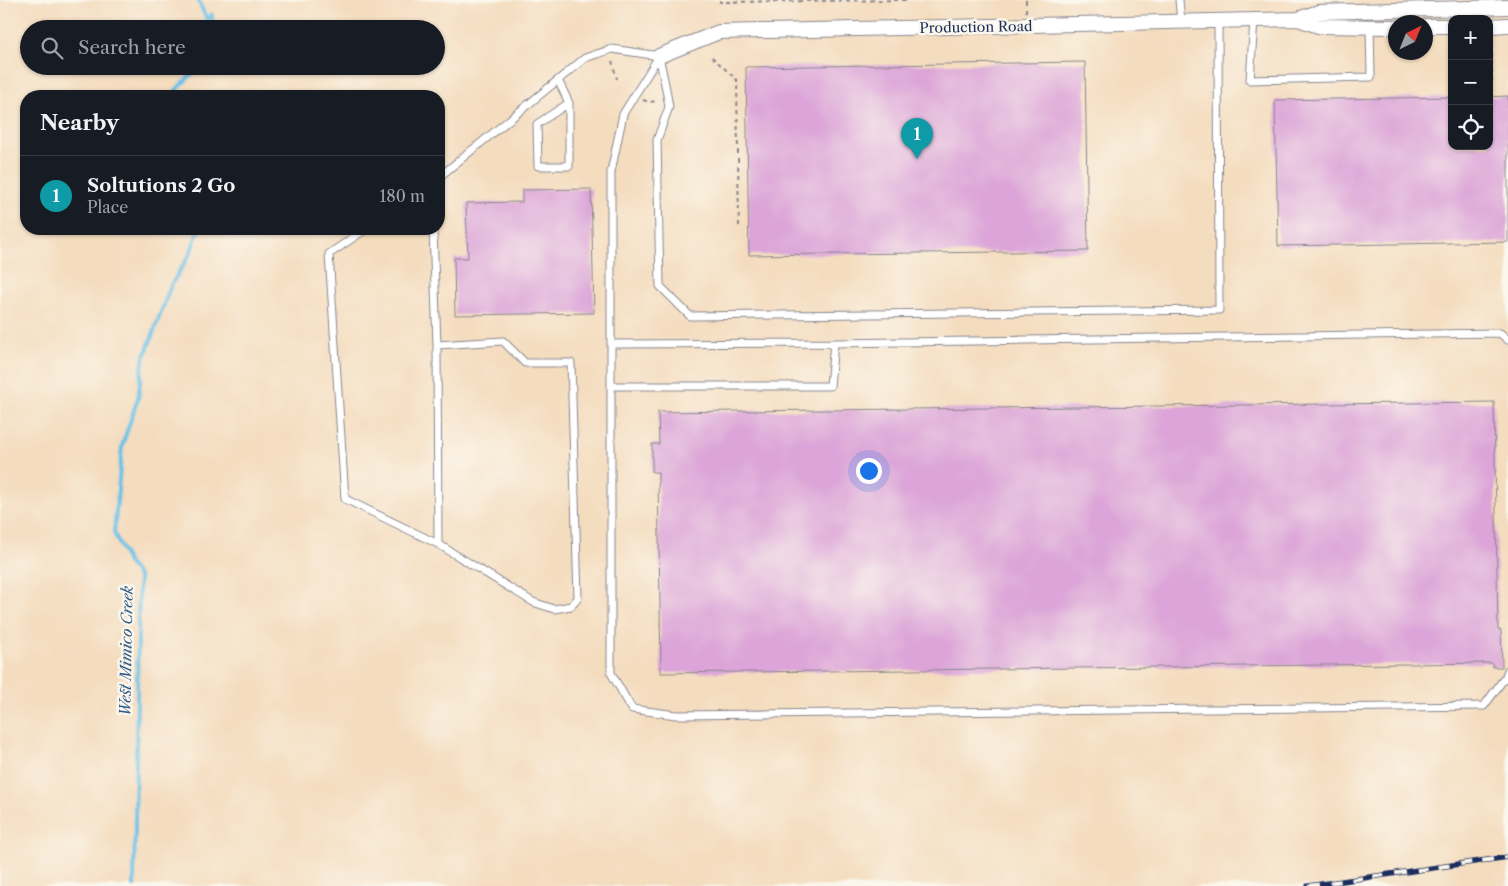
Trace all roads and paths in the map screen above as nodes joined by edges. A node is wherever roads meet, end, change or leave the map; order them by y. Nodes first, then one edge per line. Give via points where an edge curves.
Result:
1 (720, 0) edge
2 (907, 0) edge
3 (1179, 0) edge
4 (1443, 4) edge
5 (1508, 7) edge
6 (1298, 19) junction
7 (1254, 20) junction
8 (1218, 21) junction
9 (1181, 22) junction
10 (1433, 26) edge
11 (1448, 26) edge
12 (1493, 26) edge
13 (1508, 26) edge
14 (1370, 27) junction
15 (1388, 27) edge
16 (658, 56) junction
17 (712, 57) dead end
18 (612, 61) dead end
19 (617, 79) dead end
20 (558, 80) junction
21 (638, 99) dead end
22 (660, 100) dead end
23 (569, 103) junction
24 (445, 173) edge
25 (739, 229) dead end
26 (357, 235) edge
27 (433, 235) edge
28 (1508, 340) edge
29 (834, 343) junction
30 (612, 344) junction
31 (437, 345) junction
32 (612, 386) junction
33 (438, 544) junction
34 (1508, 670) edge

1 - 2 path
3 - 9 lane
4 - 5 street, Production Road
4 - 6 street, Production Road via 1318,12
6 - 7 street, Production Road
6 - 14 street, Production Road via 1318,26
7 - 8 street, Production Road
7 - 14 lane via 1250,80 1371,77
8 - 9 street, Production Road
8 - 16 lane via 1219,310 690,316 660,286 657,140 668,107
9 - 16 street, Production Road via 720,32
10 - 11 street
12 - 13 street
14 - 15 street, Production Road
16 - 20 lane via 612,49 585,58
16 - 30 lane via 623,114 611,172
17 - 25 path via 737,80
18 - 19 path
20 - 23 lane
20 - 24 lane
21 - 22 path
23 - 23 lane via 537,124 538,166 569,166
26 - 33 lane via 329,254 345,499
27 - 31 lane
28 - 29 lane via 1500,333
29 - 30 lane
29 - 32 lane via 830,386
30 - 32 lane
31 - 33 lane
31 - 33 lane via 503,341 525,363 571,362 578,598 571,606 554,609 533,602
32 - 34 lane via 611,673 632,709 676,716 1484,706

